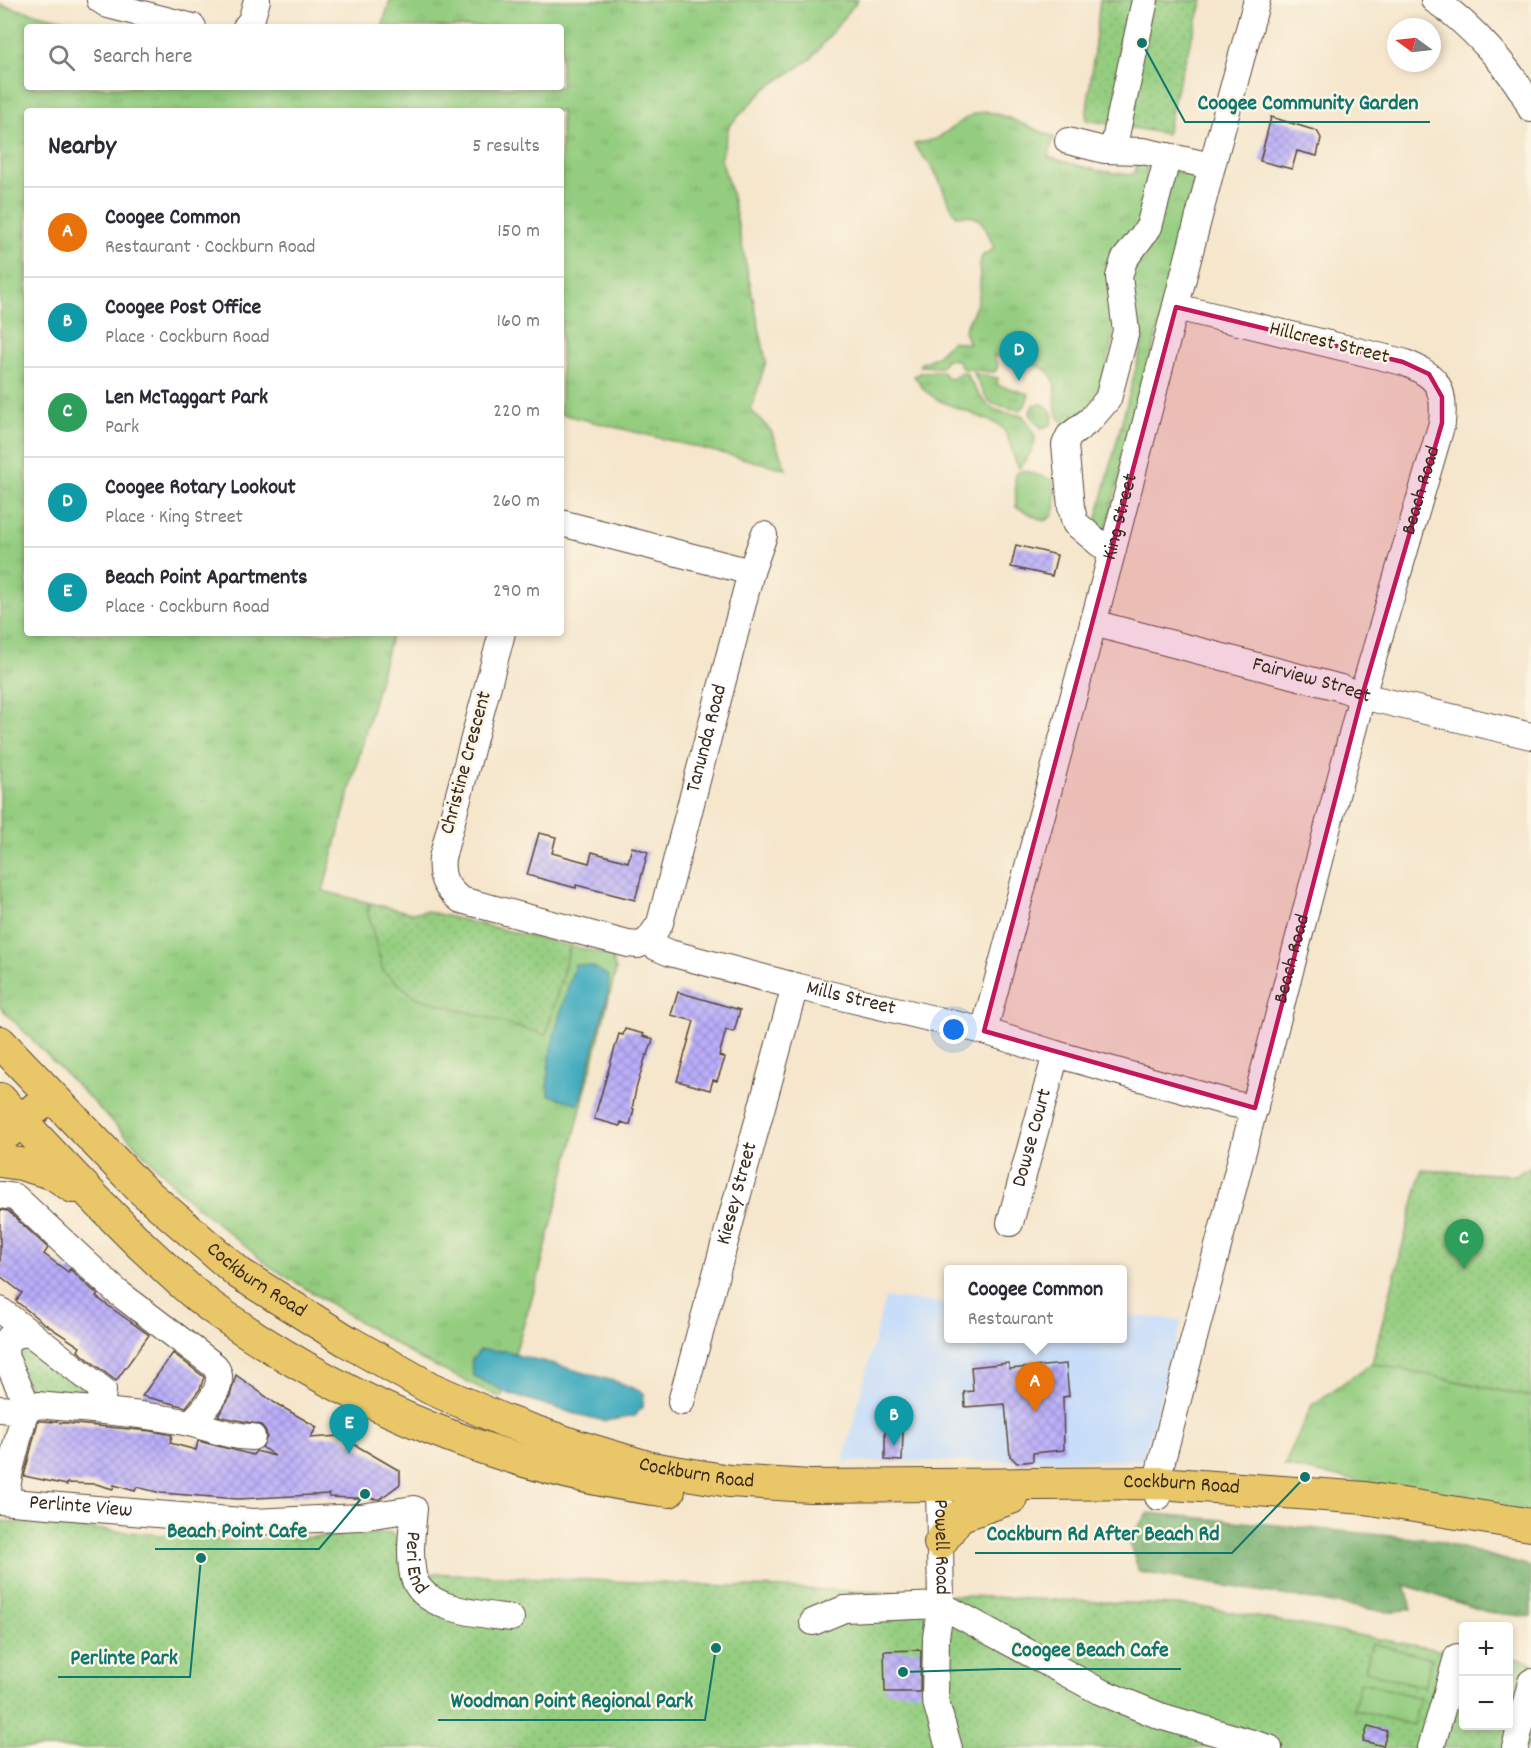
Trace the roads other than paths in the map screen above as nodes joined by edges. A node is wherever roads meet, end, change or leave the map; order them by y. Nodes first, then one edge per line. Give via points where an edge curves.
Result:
1 (100, 0) edge
2 (257, 0) edge
3 (1145, 0) edge
4 (1257, 0) edge
5 (1434, 0) edge
6 (181, 24) edge
7 (248, 24) edge
8 (1531, 109) edge
9 (1068, 141) dead end
10 (1113, 150) junction
11 (1159, 154) junction
12 (1212, 166) junction
13 (1176, 307) junction
14 (1442, 423) joint
15 (564, 524) edge
16 (764, 535) dead end
17 (1113, 549) junction
18 (751, 572) junction
19 (1094, 622) junction
20 (501, 636) edge
21 (1362, 696) junction
22 (1531, 736) edge
23 (450, 892) joint
24 (648, 942) junction
25 (795, 986) junction
26 (984, 1031) junction
27 (0, 1042) edge
28 (1056, 1054) junction
29 (41, 1085) junction
30 (1255, 1108) junction
31 (5, 1113) edge
32 (0, 1161) edge
33 (0, 1195) edge
34 (106, 1210) junction
35 (1010, 1223) dead end
36 (0, 1310) edge
37 (30, 1333) junction
38 (3, 1336) edge
39 (98, 1400) junction
40 (681, 1402) dead end
41 (12, 1410) edge
42 (191, 1424) junction
43 (252, 1437) dead end
44 (1159, 1490) junction
45 (940, 1492) junction
46 (1011, 1498) junction
47 (3, 1501) edge
48 (414, 1509) joint
49 (1531, 1525) edge
50 (1531, 1534) edge
51 (940, 1543) junction
52 (941, 1605) junction
53 (512, 1618) dead end
54 (813, 1622) dead end
55 (1457, 1657) dead end
56 (1531, 1682) edge
57 (949, 1748) edge
58 (1269, 1748) edge
59 (1431, 1748) edge
60 (1515, 1748) edge

1 - 6 street
2 - 7 street
3 - 10 street
4 - 12 street, King Street
5 - 8 street via 1501,62
9 - 10 street
10 - 11 street
11 - 12 street
11 - 17 street via 1149,228 1124,260 1119,277 1126,331 1108,399 1069,436 1065,445 1075,523 1100,544
12 - 13 street, King Street
13 - 14 street, Hillcrest Street via 1416,367 1438,382 1444,410
13 - 17 street, King Street
14 - 21 street, Beach Road
15 - 18 street
16 - 18 street, Tanunda Road
17 - 19 street, King Street
18 - 24 street, Tanunda Road via 660,923
19 - 21 street, Fairview Street
19 - 26 street, King Street
20 - 23 street, Christine Crescent via 442,858 440,871
21 - 22 street, Fairview Street
21 - 30 street, Beach Road
23 - 24 street, Mills Street via 461,900 628,944
24 - 25 street, Mills Street via 670,953
25 - 26 street, Mills Street
25 - 40 street, Kiesey Street
26 - 28 street, Mills Street
27 - 29 main road, Cockburn Road
28 - 30 street, Mills Street
28 - 35 street, Dowse Court
29 - 31 main road
29 - 45 main road, Cockburn Road via 140,1188 240,1274 430,1388 505,1421 651,1468 729,1481
30 - 44 street, Beach Road via 1160,1468
31 - 34 main road, Cockburn Road
32 - 34 main road via 54,1174
33 - 42 street via 15,1197 116,1291 215,1366 219,1374 216,1391
34 - 45 main road, Cockburn Road via 213,1308 306,1368 412,1422 472,1443 589,1477 761,1502 835,1503
36 - 37 street
37 - 38 street
37 - 39 street
38 - 41 street via 5,1356 23,1396
39 - 41 street
39 - 42 street
41 - 47 street
42 - 43 street via 236,1437
44 - 45 main road, Cockburn Road
44 - 46 main road, Cockburn Road
44 - 49 main road, Cockburn Road via 1365,1498
44 - 50 main road, Cockburn Road via 1341,1506
45 - 46 main road, Cockburn Road
45 - 51 street, Powell Road
46 - 51 main road via 959,1516
47 - 48 street, Perlinte View via 253,1522 360,1517
48 - 53 street, Peri End via 411,1555 414,1578 420,1588 437,1604
51 - 52 street, Powell Road
52 - 54 street via 844,1609
52 - 57 street via 935,1699
52 - 58 street, Powell Road via 1099,1691 1149,1712
55 - 59 street
56 - 60 street

